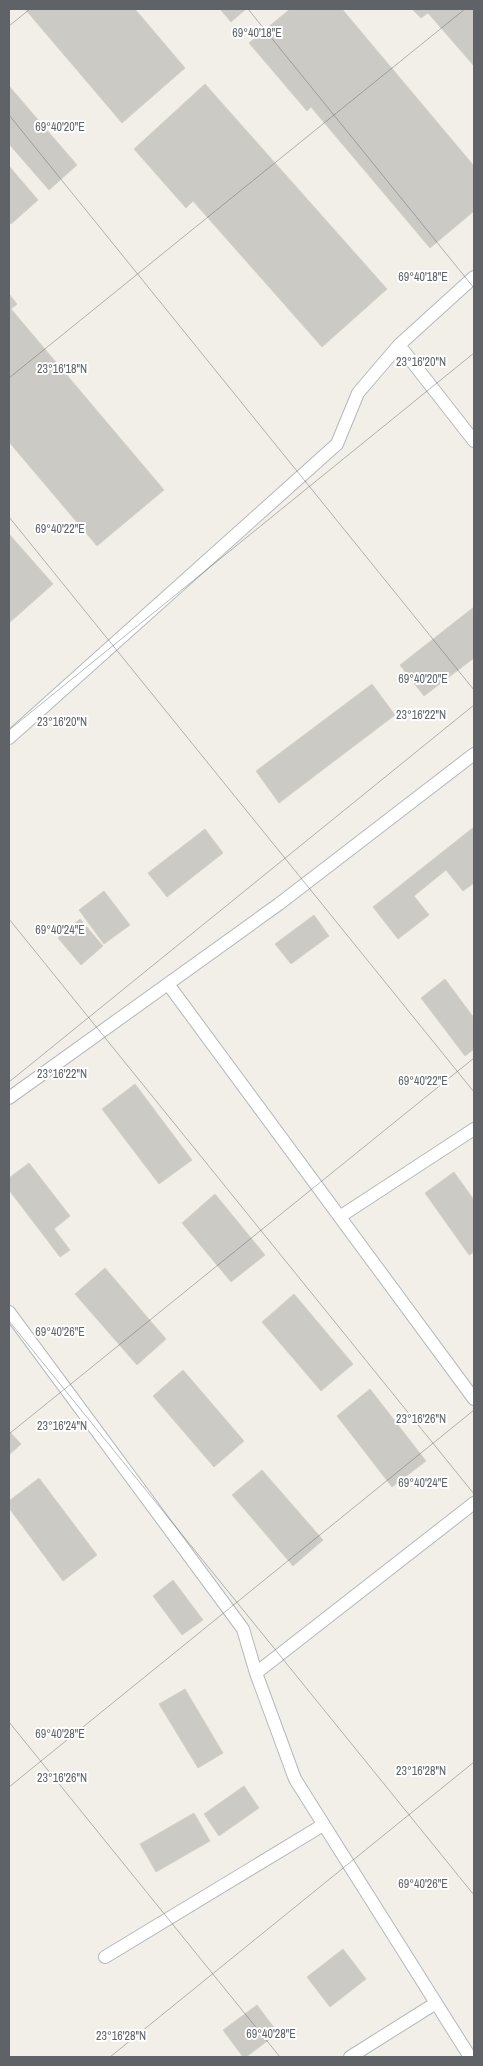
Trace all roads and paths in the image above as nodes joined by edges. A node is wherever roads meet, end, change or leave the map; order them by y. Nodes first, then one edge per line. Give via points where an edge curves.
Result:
1 (474, 277) edge
2 (399, 345) junction
3 (474, 441) edge
4 (9, 738) edge
5 (474, 754) edge
6 (168, 984) junction
7 (9, 1098) edge
8 (474, 1129) edge
9 (341, 1216) junction
10 (9, 1312) edge
11 (474, 1398) edge
12 (474, 1503) edge
13 (256, 1673) junction
14 (323, 1825) junction
15 (105, 1957) dead end
16 (436, 2003) junction
17 (350, 2057) edge
18 (470, 2057) edge

1 - 2 lane
2 - 3 lane
2 - 4 lane via 358,393 337,444
5 - 6 lane via 279,904
6 - 7 lane
6 - 9 lane
8 - 9 lane
9 - 11 lane
10 - 13 lane via 243,1629
12 - 13 lane
13 - 14 lane via 295,1780
14 - 15 lane
14 - 16 lane
16 - 17 lane
16 - 18 lane

